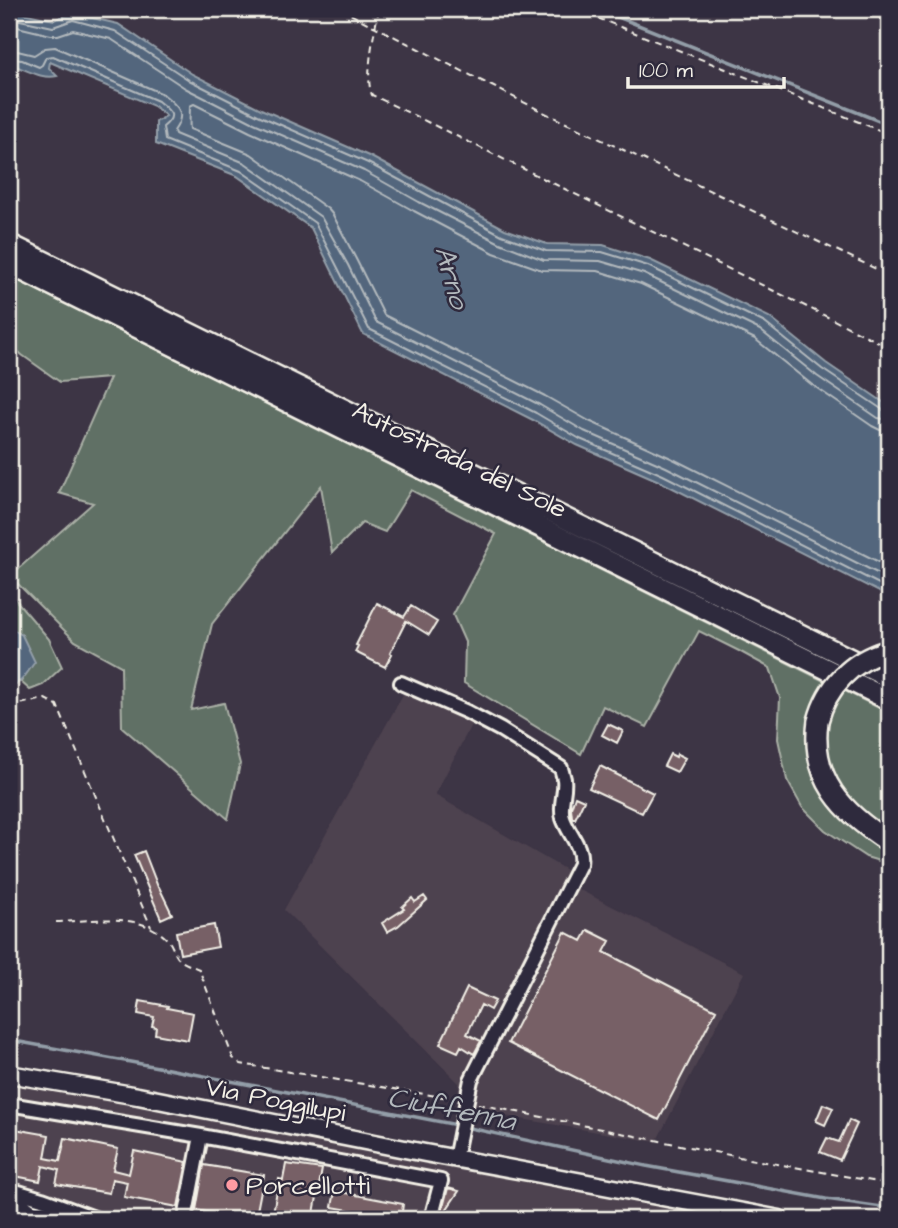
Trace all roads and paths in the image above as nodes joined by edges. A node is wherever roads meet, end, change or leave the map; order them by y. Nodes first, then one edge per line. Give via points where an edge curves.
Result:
1 (340, 9) edge
2 (379, 9) edge
3 (575, 9) edge
4 (375, 27) junction
5 (889, 134) edge
6 (9, 244) edge
7 (9, 264) edge
8 (889, 275) edge
9 (889, 348) edge
10 (888, 650) edge
11 (889, 677) edge
12 (401, 682) dead end
13 (889, 700) edge
14 (9, 706) edge
15 (889, 842) edge
16 (56, 922) dead end
17 (151, 928) junction
18 (9, 1074) edge
19 (9, 1104) edge
20 (466, 1106) junction
21 (201, 1136) junction
22 (354, 1139) junction
23 (456, 1154) junction
24 (350, 1164) junction
25 (889, 1184) edge
26 (9, 1189) edge
27 (9, 1194) edge
28 (43, 1219) edge
29 (97, 1219) edge
30 (185, 1219) edge
31 (431, 1219) edge
32 (780, 1219) edge

1 - 4 path
2 - 4 path
3 - 5 path
4 - 8 path via 547,114
4 - 9 path via 368,88 372,96
6 - 11 highway, Autostrada del Sole
7 - 13 highway, Autostrada del Sole
10 - 15 highway, bridge via 863,660 844,675 826,698 816,737 819,761 836,798
12 - 20 street via 501,730 561,768 562,813 582,856 471,1080
14 - 17 path via 46,699 57,705
16 - 17 path via 121,920
17 - 20 path via 168,941 180,960 199,969 233,1058 241,1064
18 - 22 main road, Via Poggilupi
19 - 21 street
20 - 23 street
20 - 25 path
21 - 24 street
21 - 30 street
22 - 23 main road, Via Poggilupi
22 - 24 street
23 - 32 main road, Via Poggilupi
24 - 31 street via 440,1181
26 - 29 street
27 - 28 street

